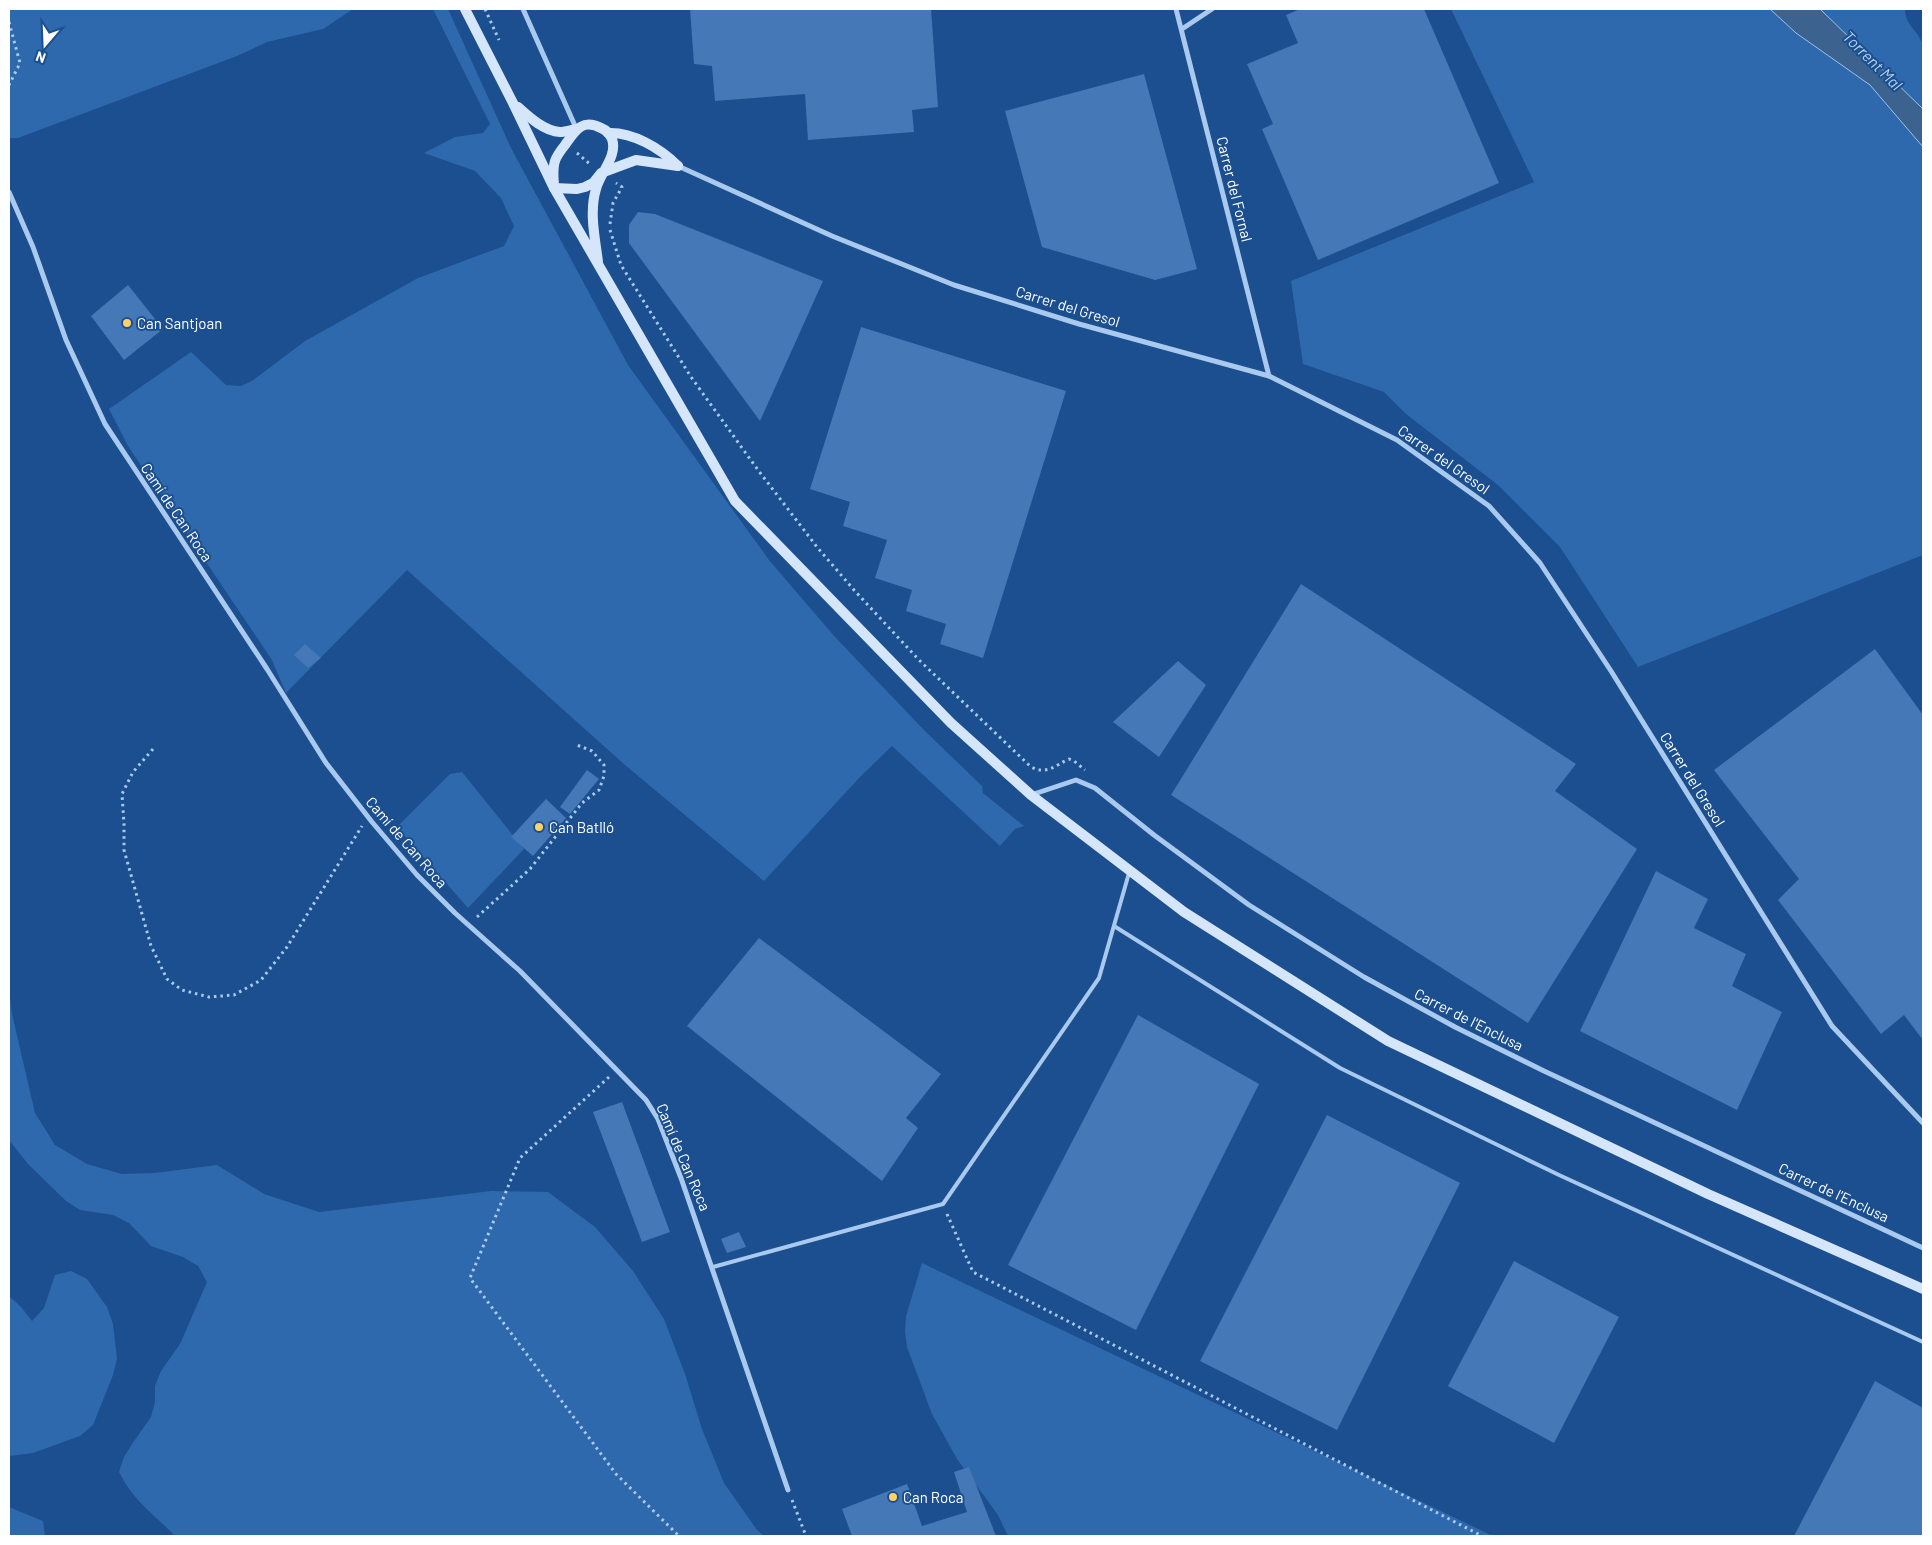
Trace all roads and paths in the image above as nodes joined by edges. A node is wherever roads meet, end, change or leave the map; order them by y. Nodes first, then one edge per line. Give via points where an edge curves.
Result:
1 (465, 9) edge
2 (523, 9) edge
3 (1176, 9) edge
4 (1212, 9) edge
5 (9, 22) edge
6 (1182, 29) junction
7 (9, 85) edge
8 (513, 103) junction
9 (576, 129) junction
10 (608, 133) junction
11 (566, 144) junction
12 (678, 166) junction
13 (601, 173) junction
14 (554, 188) junction
15 (9, 192) edge
16 (599, 268) junction
17 (1269, 376) junction
18 (577, 745) dead end
19 (153, 749) dead end
20 (1088, 772) dead end
21 (1031, 795) junction
22 (372, 822) junction
23 (1130, 870) junction
24 (468, 924) junction
25 (1114, 926) junction
26 (617, 1070) junction
27 (1923, 1123) edge
28 (943, 1204) junction
29 (1923, 1248) edge
30 (713, 1267) junction
31 (1920, 1289) edge
32 (1923, 1342) edge
33 (788, 1490) joint
34 (679, 1536) edge
35 (806, 1536) edge
36 (1482, 1536) edge

1 - 8 street
2 - 9 street
3 - 6 street, Carrer del Fornal
4 - 6 street
5 - 7 path via 20,63
6 - 17 street, Carrer del Fornal
8 - 9 street via 550,129 560,132
8 - 14 street
9 - 10 street via 596,125
9 - 11 street
10 - 12 street via 620,132 650,145 665,153
10 - 13 street via 611,158
11 - 13 path
11 - 14 street via 554,164
12 - 13 street via 636,160
12 - 17 street, Carrer del Gresol via 832,236 954,285 1079,324
13 - 14 street via 585,187
13 - 16 street via 593,202
13 - 20 path via 622,187 610,212 610,228 631,282 691,377 817,547 919,660 1031,767 1050,770 1069,759
14 - 16 street
15 - 22 street, Camí de Can Roca via 33,247 66,340 105,424 326,763
16 - 21 street via 735,501 951,723
17 - 27 street, Carrer del Gresol via 1397,440 1489,506 1540,563 1832,1026
18 - 24 path via 592,751 604,765 599,790 582,802 530,869
19 - 22 path via 132,772 122,794 124,850 151,946 167,979 182,990 209,997 234,995 261,980 287,947 360,828
21 - 23 street
21 - 29 street, Carrer de l'Enclusa via 1076,780 1095,788 1154,836 1249,905 1364,977 1544,1072
22 - 24 street, Camí de Can Roca via 417,875
23 - 25 lane
23 - 31 street via 1184,912 1388,1041 1708,1194
24 - 26 street, Camí de Can Roca via 520,971
25 - 28 lane via 1099,978
25 - 32 lane via 1340,1068 1559,1175
26 - 30 street, Camí de Can Roca via 646,1100 658,1119
26 - 34 path via 520,1158 470,1278 616,1474
28 - 30 lane
28 - 36 path via 973,1272
30 - 33 street, Camí de Can Roca
33 - 35 path

